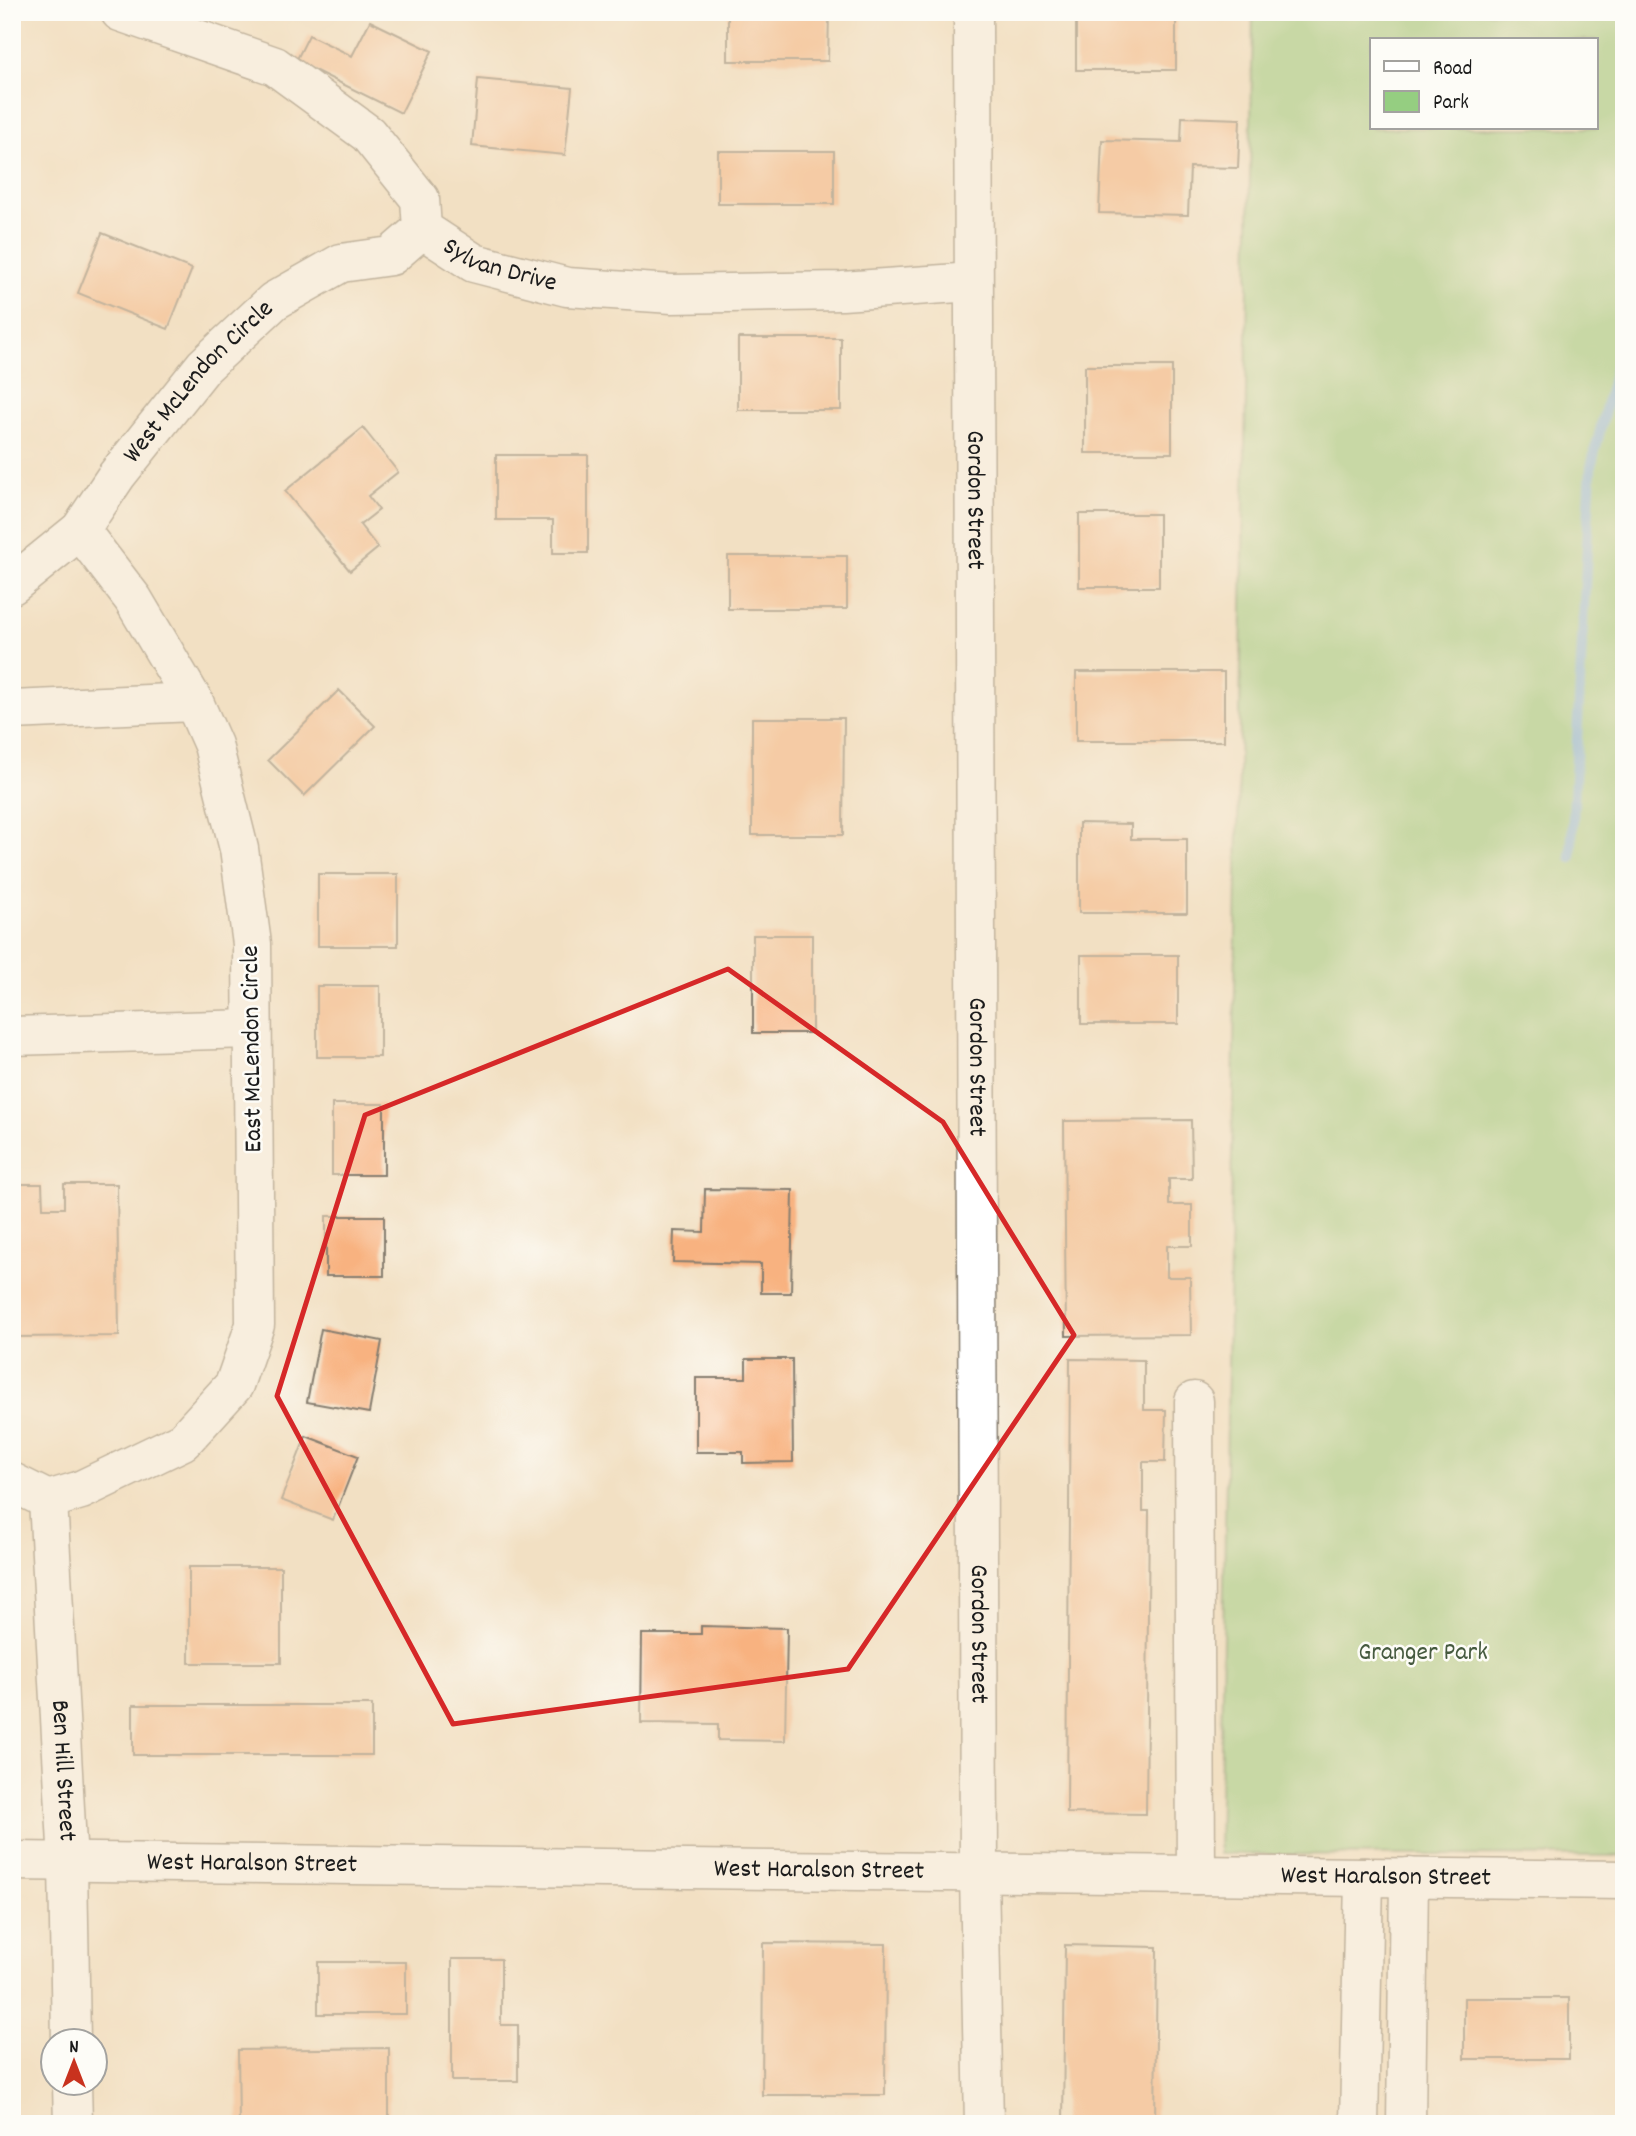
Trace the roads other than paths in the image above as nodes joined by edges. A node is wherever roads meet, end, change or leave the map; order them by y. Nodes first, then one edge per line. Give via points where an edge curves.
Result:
1 (120, 12) edge
2 (973, 12) edge
3 (422, 229) junction
4 (973, 282) junction
5 (80, 530) junction
6 (12, 585) edge
7 (194, 702) junction
8 (12, 710) edge
9 (251, 1029) junction
10 (12, 1036) edge
11 (1194, 1401) dead end
12 (12, 1482) edge
13 (48, 1500) junction
14 (12, 1861) edge
15 (68, 1863) junction
16 (979, 1874) junction
17 (1196, 1875) junction
18 (1364, 1877) junction
19 (1409, 1877) junction
20 (1624, 1880) edge
21 (71, 2028) edge
22 (72, 2098) edge
23 (73, 2124) edge
24 (984, 2124) edge
25 (1359, 2124) edge
26 (1406, 2124) edge

1 - 3 street, Sylvan Drive via 275,65 368,134 420,200
2 - 4 street, Gordon Street
3 - 4 street, Sylvan Drive via 474,263 567,287 672,294 842,291
3 - 5 street, West McLendon Circle via 391,256 341,263 274,301 204,366 117,475
4 - 16 street, Gordon Street
5 - 6 street, West McLendon Circle
5 - 7 street, East McLendon Circle via 133,599
7 - 8 street
7 - 9 street, East McLendon Circle via 213,744 239,849 252,944
9 - 10 street
9 - 13 street, East McLendon Circle via 255,1325 234,1385 183,1441 81,1490
11 - 17 street
12 - 13 street
13 - 15 street, Ben Hill Street
14 - 15 street, West Haralson Street
15 - 16 street, West Haralson Street
15 - 21 street, Ben Hill Street
16 - 17 street, West Haralson Street
16 - 24 street, Gordon Street
17 - 18 street, West Haralson Street
18 - 19 street, West Haralson Street
18 - 25 street
19 - 20 street, West Haralson Street
19 - 26 street
22 - 23 street

